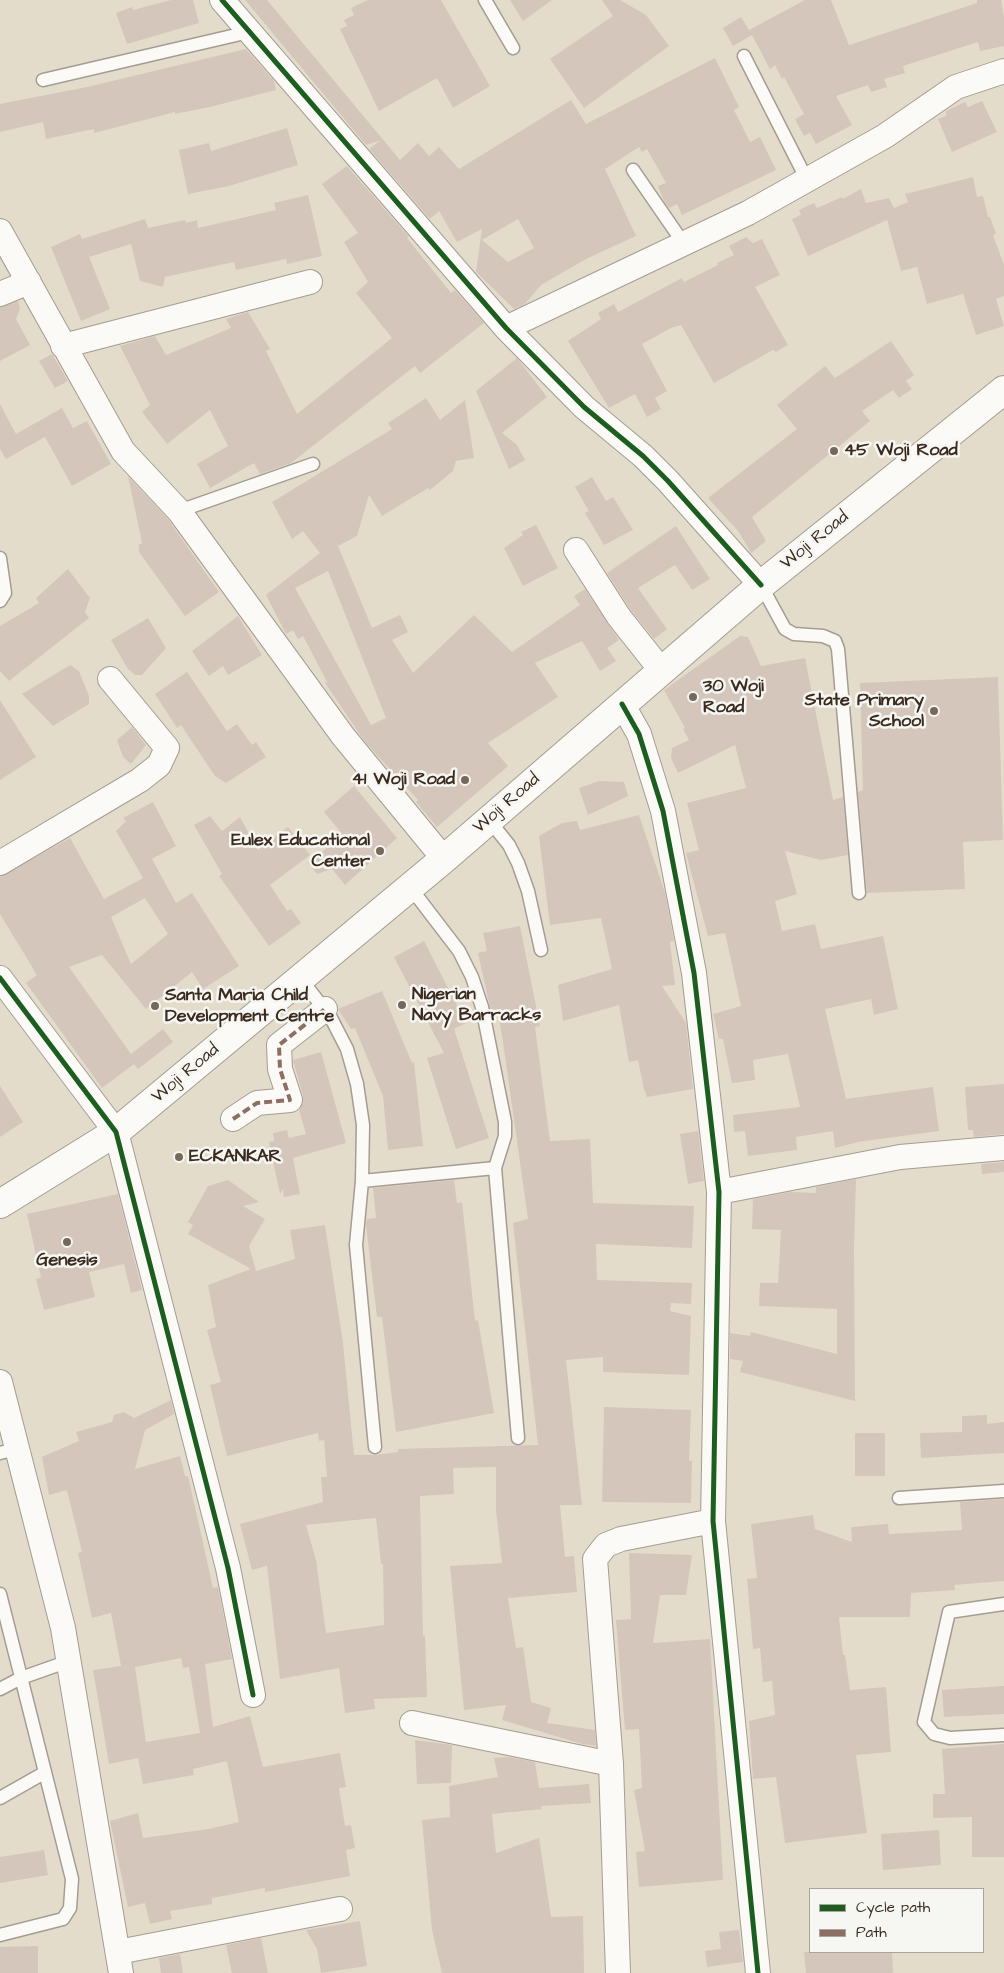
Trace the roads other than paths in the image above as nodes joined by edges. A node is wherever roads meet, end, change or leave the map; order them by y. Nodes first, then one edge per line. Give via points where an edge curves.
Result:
1 (222, 0) edge
2 (485, 0) edge
3 (249, 32) junction
4 (513, 48) dead end
5 (744, 56) dead end
6 (1004, 71) edge
7 (43, 80) dead end
8 (633, 170) dead end
9 (807, 180) junction
10 (0, 231) edge
11 (684, 244) junction
12 (29, 282) junction
13 (310, 282) dead end
14 (0, 294) edge
15 (506, 328) junction
16 (63, 346) junction
17 (1004, 390) edge
18 (313, 464) dead end
19 (179, 511) junction
20 (576, 550) dead end
21 (0, 558) edge
22 (761, 585) junction
23 (0, 601) edge
24 (662, 670) junction
25 (110, 679) dead end
26 (622, 704) junction
27 (489, 820) junction
28 (444, 859) junction
29 (0, 862) edge
30 (410, 887) junction
31 (860, 893) dead end
32 (541, 950) dead end
33 (0, 978) edge
34 (301, 978) junction
35 (324, 1009) junction
36 (233, 1119) dead end
37 (116, 1132) junction
38 (1004, 1148) edge
39 (495, 1168) junction
40 (362, 1181) junction
41 (719, 1192) junction
42 (0, 1204) edge
43 (0, 1382) edge
44 (518, 1438) dead end
45 (375, 1447) dead end
46 (9, 1451) edge
47 (1004, 1491) edge
48 (899, 1498) dead end
49 (713, 1520) junction
50 (0, 1594) edge
51 (1004, 1604) edge
52 (69, 1661) junction
53 (21, 1678) junction
54 (0, 1688) edge
55 (253, 1694) dead end
56 (412, 1723) dead end
57 (1004, 1735) edge
58 (611, 1764) junction
59 (44, 1773) junction
60 (0, 1798) edge
61 (340, 1909) dead end
62 (0, 1935) edge
63 (120, 1962) edge
64 (618, 1973) edge
65 (758, 1973) edge

1 - 3 street
2 - 4 lane
3 - 7 lane
3 - 15 street
5 - 9 lane
6 - 9 street via 956,87 885,136
8 - 11 lane
9 - 11 street
10 - 12 street
11 - 15 street
12 - 14 street
12 - 16 street
13 - 16 street
15 - 22 street via 584,407 668,481
16 - 19 street via 123,451
17 - 22 main road, Woji Road
18 - 19 lane
19 - 28 street via 344,736
20 - 24 street via 619,617
21 - 23 lane via 5,593
22 - 24 main road, Woji Road
22 - 31 lane via 785,629 794,634 823,636 835,641 838,649
24 - 26 main road, Woji Road
25 - 29 street via 167,748 159,765 140,780
26 - 27 main road, Woji Road
26 - 41 street via 642,742 665,820 694,973
27 - 28 main road, Woji Road
27 - 32 lane via 518,863 528,891
28 - 30 main road, Woji Road
30 - 34 main road, Woji Road
30 - 39 lane via 459,951 482,1006 505,1122 506,1136
33 - 37 street
34 - 35 lane
34 - 37 main road, Woji Road
35 - 36 street via 279,1046 280,1069 290,1100 257,1103
35 - 40 lane via 347,1049 356,1084 363,1125
37 - 42 main road, Woji Road
37 - 55 street via 228,1568
38 - 41 street via 900,1157
39 - 40 lane
39 - 44 lane
40 - 45 lane via 356,1245
41 - 49 street
43 - 46 street
46 - 52 street via 63,1628
47 - 48 lane
49 - 58 street via 621,1539 606,1545 595,1559
49 - 65 street
50 - 53 lane
51 - 57 lane via 949,1612 924,1722 934,1734 950,1738
52 - 53 lane
52 - 63 street
53 - 54 lane
53 - 59 lane
56 - 58 street
58 - 64 street
59 - 60 lane
59 - 62 lane via 72,1879 70,1908 64,1919
61 - 63 street

